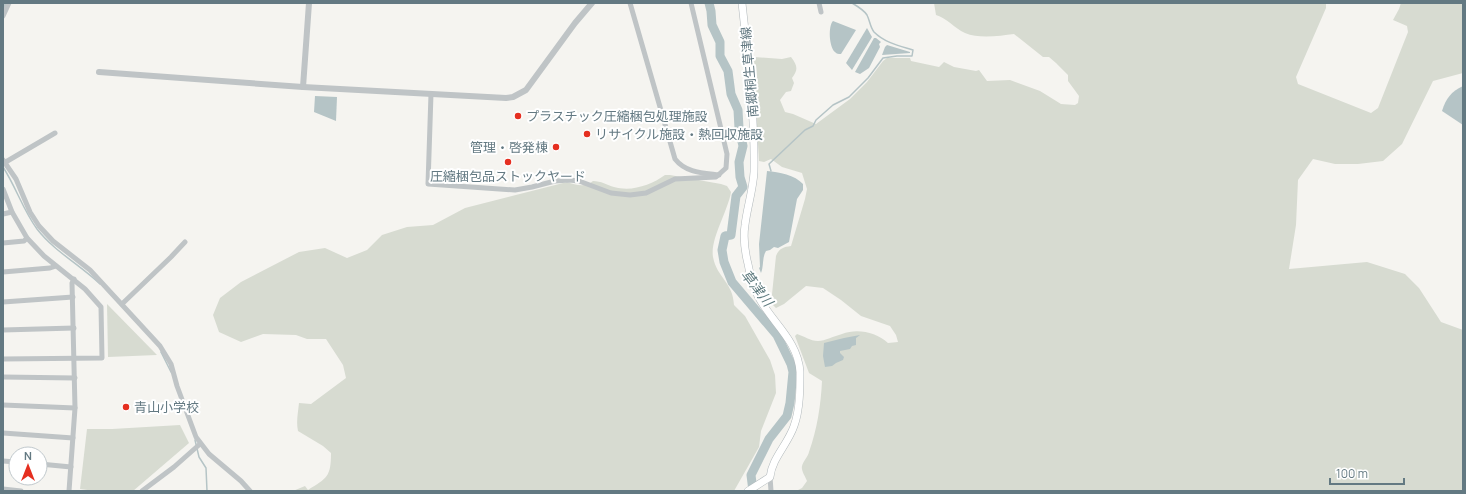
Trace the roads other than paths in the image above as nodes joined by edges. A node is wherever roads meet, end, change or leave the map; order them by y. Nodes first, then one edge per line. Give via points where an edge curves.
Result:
1 (9, 3) edge
2 (309, 3) edge
3 (592, 3) edge
4 (630, 3) edge
5 (691, 3) edge
6 (742, 3) edge
7 (820, 3) edge
8 (821, 12) dead end
9 (3, 16) edge
10 (99, 72) dead end
11 (303, 87) junction
12 (431, 94) junction
13 (55, 133) dead end
14 (4, 162) edge
15 (719, 175) junction
16 (3, 189) edge
17 (12, 212) junction
18 (3, 214) edge
19 (28, 238) junction
20 (185, 242) dead end
21 (3, 243) edge
22 (56, 266) junction
23 (3, 272) edge
24 (74, 279) junction
25 (73, 297) junction
26 (3, 302) edge
27 (122, 304) junction
28 (74, 328) junction
29 (3, 330) edge
30 (75, 358) junction
31 (3, 359) edge
32 (3, 377) edge
33 (75, 378) junction
34 (3, 406) edge
35 (75, 408) junction
36 (3, 433) edge
37 (73, 438) junction
38 (200, 444) junction
39 (48, 465) edge
40 (71, 467) junction
41 (770, 477) junction
42 (3, 489) edge
43 (21, 491) edge
44 (69, 491) edge
45 (142, 491) edge
46 (250, 491) edge
47 (748, 491) edge
48 (771, 491) edge

1 - 9 street
2 - 11 street
3 - 12 street via 531,84 521,93 506,98
4 - 15 street via 675,159 691,171
5 - 15 street via 727,154 726,168
6 - 41 main road, 南郷桐生草津線 via 754,140 754,175 744,226 744,242 748,266 758,296 785,333 800,370 794,425 775,460
7 - 8 street
10 - 11 street
11 - 12 street
12 - 15 street via 428,184 515,190 569,180 579,181 611,193 630,195 646,193 675,179 711,178
13 - 14 street
14 - 27 street via 16,179 39,226 53,241 90,270
16 - 17 street
17 - 18 street
17 - 19 street
19 - 21 street
19 - 22 street
20 - 27 street
22 - 23 street
22 - 24 street
24 - 25 street
24 - 30 street via 101,307 102,358
25 - 26 street
25 - 28 street
27 - 38 street via 166,355
28 - 29 street
28 - 30 street
30 - 31 street
30 - 33 street
32 - 33 street
33 - 35 street
34 - 35 street
35 - 37 street
36 - 37 street
37 - 40 street
38 - 45 street
38 - 46 street
39 - 40 street
40 - 44 street
41 - 47 main road
41 - 48 street
42 - 43 street

